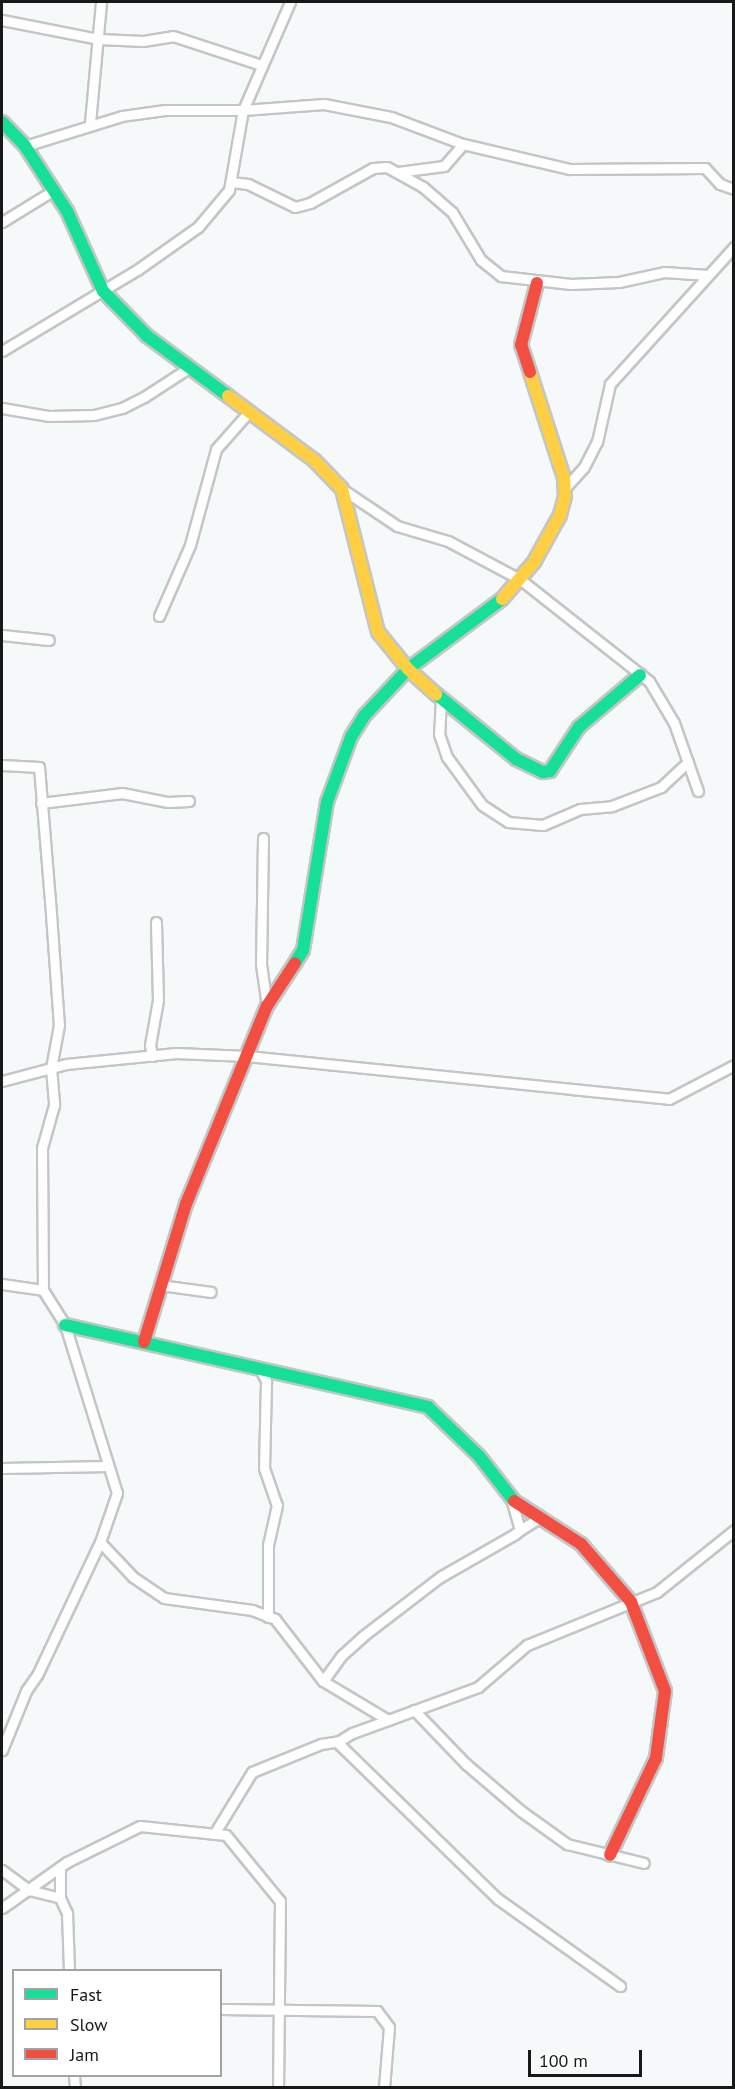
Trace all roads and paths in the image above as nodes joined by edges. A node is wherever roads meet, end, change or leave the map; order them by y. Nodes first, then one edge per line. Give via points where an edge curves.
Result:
1 (101, 2) edge
2 (290, 2) edge
3 (2, 20) edge
4 (99, 39) junction
5 (261, 65) junction
6 (243, 110) junction
7 (2, 122) edge
8 (90, 123) junction
9 (463, 144) junction
10 (25, 146) junction
11 (398, 172) junction
12 (231, 182) junction
13 (734, 189) edge
14 (54, 190) junction
15 (2, 222) edge
16 (734, 248) edge
17 (708, 275) junction
18 (537, 283) junction
19 (103, 291) junction
20 (2, 351) edge
21 (187, 369) junction
22 (2, 408) edge
23 (248, 413) junction
24 (565, 488) junction
25 (342, 489) junction
26 (520, 580) junction
27 (159, 616) dead end
28 (2, 635) edge
29 (49, 640) dead end
30 (408, 669) junction
31 (639, 675) junction
32 (441, 699) junction
33 (688, 762) junction
34 (2, 765) edge
35 (698, 791) dead end
36 (189, 801) dead end
37 (41, 803) junction
38 (263, 838) dead end
39 (156, 922) dead end
40 (267, 1006) junction
41 (152, 1056) junction
42 (247, 1056) junction
43 (734, 1065) edge
44 (51, 1068) junction
45 (2, 1081) edge
46 (2, 1284) edge
47 (160, 1285) junction
48 (43, 1290) junction
49 (211, 1292) dead end
50 (65, 1325) junction
51 (144, 1342) junction
52 (259, 1367) junction
53 (108, 1466) junction
54 (2, 1468) edge
55 (511, 1499) junction
56 (539, 1518) junction
57 (520, 1530) junction
58 (734, 1530) edge
59 (100, 1542) junction
60 (631, 1602) junction
61 (268, 1617) junction
62 (323, 1681) junction
63 (414, 1710) junction
64 (388, 1720) junction
65 (339, 1741) junction
66 (2, 1750) edge
67 (214, 1833) junction
68 (610, 1855) junction
69 (644, 1863) dead end
70 (60, 1867) junction
71 (2, 1870) edge
72 (29, 1890) junction
73 (60, 1898) junction
74 (2, 1908) edge
75 (69, 1969) edge
76 (620, 1986) dead end
77 (276, 2007) junction
78 (222, 2009) edge
79 (278, 2088) edge
80 (384, 2088) edge

1 - 4 street
2 - 5 street
3 - 4 street
4 - 5 street via 143,41 173,36
4 - 8 street
5 - 6 street
6 - 8 street via 165,110
6 - 9 street via 324,104 391,117
6 - 12 street
7 - 10 street
8 - 10 street
9 - 11 street via 444,166
9 - 13 street via 570,170 705,168 720,184
10 - 14 street
11 - 12 street via 373,168 310,203 295,207 248,184
11 - 18 street via 452,212 487,268 501,276
12 - 19 street via 224,198 198,227
14 - 15 street
14 - 19 street
16 - 17 street
17 - 18 street via 664,272 619,282
17 - 24 street via 610,384 597,442 584,467
18 - 24 street via 521,345
19 - 20 street
19 - 21 street via 147,336
21 - 22 street via 129,405 94,415 49,416
21 - 23 street
23 - 25 street via 314,460
23 - 27 street via 216,449 190,545
24 - 26 street via 560,515
25 - 26 street via 397,526 448,541
25 - 30 street via 378,632
26 - 30 street via 509,594
26 - 31 street
28 - 29 street
30 - 32 street
30 - 40 street via 365,715 338,767 327,802 303,950
31 - 32 street via 579,727 556,764 543,772 493,743
31 - 33 street via 659,695
32 - 33 street via 438,734 447,758 482,806 508,822 543,825 580,809 612,806 661,787
33 - 35 street
34 - 37 street via 39,767
36 - 37 street via 168,802 122,793
37 - 44 street via 59,1025
38 - 40 street via 261,964
39 - 41 street via 158,1000 150,1045
40 - 42 street
41 - 42 street
41 - 44 street
42 - 43 street via 669,1099
42 - 47 street via 186,1204
44 - 45 street
44 - 48 street via 54,1104 41,1162
46 - 48 street
47 - 49 street
47 - 51 street
48 - 50 street
50 - 51 street
50 - 53 street
51 - 52 street
52 - 55 street via 428,1407 479,1456
52 - 61 street via 266,1381 264,1468 277,1505 268,1545
53 - 54 street
53 - 59 street via 117,1493
55 - 56 street
55 - 57 street
56 - 57 street
56 - 60 street via 581,1544
57 - 62 street via 440,1577 363,1636 341,1656
58 - 60 street via 657,1592
59 - 61 street via 133,1577 164,1598 252,1610
59 - 66 street via 26,1691
60 - 63 street via 527,1645 478,1687
60 - 68 street via 665,1691 666,1706 656,1758
61 - 62 street via 275,1619
62 - 64 street
63 - 64 street
63 - 68 street via 520,1811 567,1844
64 - 65 street
65 - 67 street via 321,1744 252,1772
65 - 76 street via 366,1773 498,1899
67 - 70 street via 140,1826
67 - 77 street via 226,1836 280,1901
68 - 69 street
70 - 72 street
70 - 73 street
71 - 72 street
72 - 73 street
72 - 74 street
73 - 75 street via 68,1913
77 - 78 street
77 - 79 street
77 - 80 street via 377,2011 389,2027

